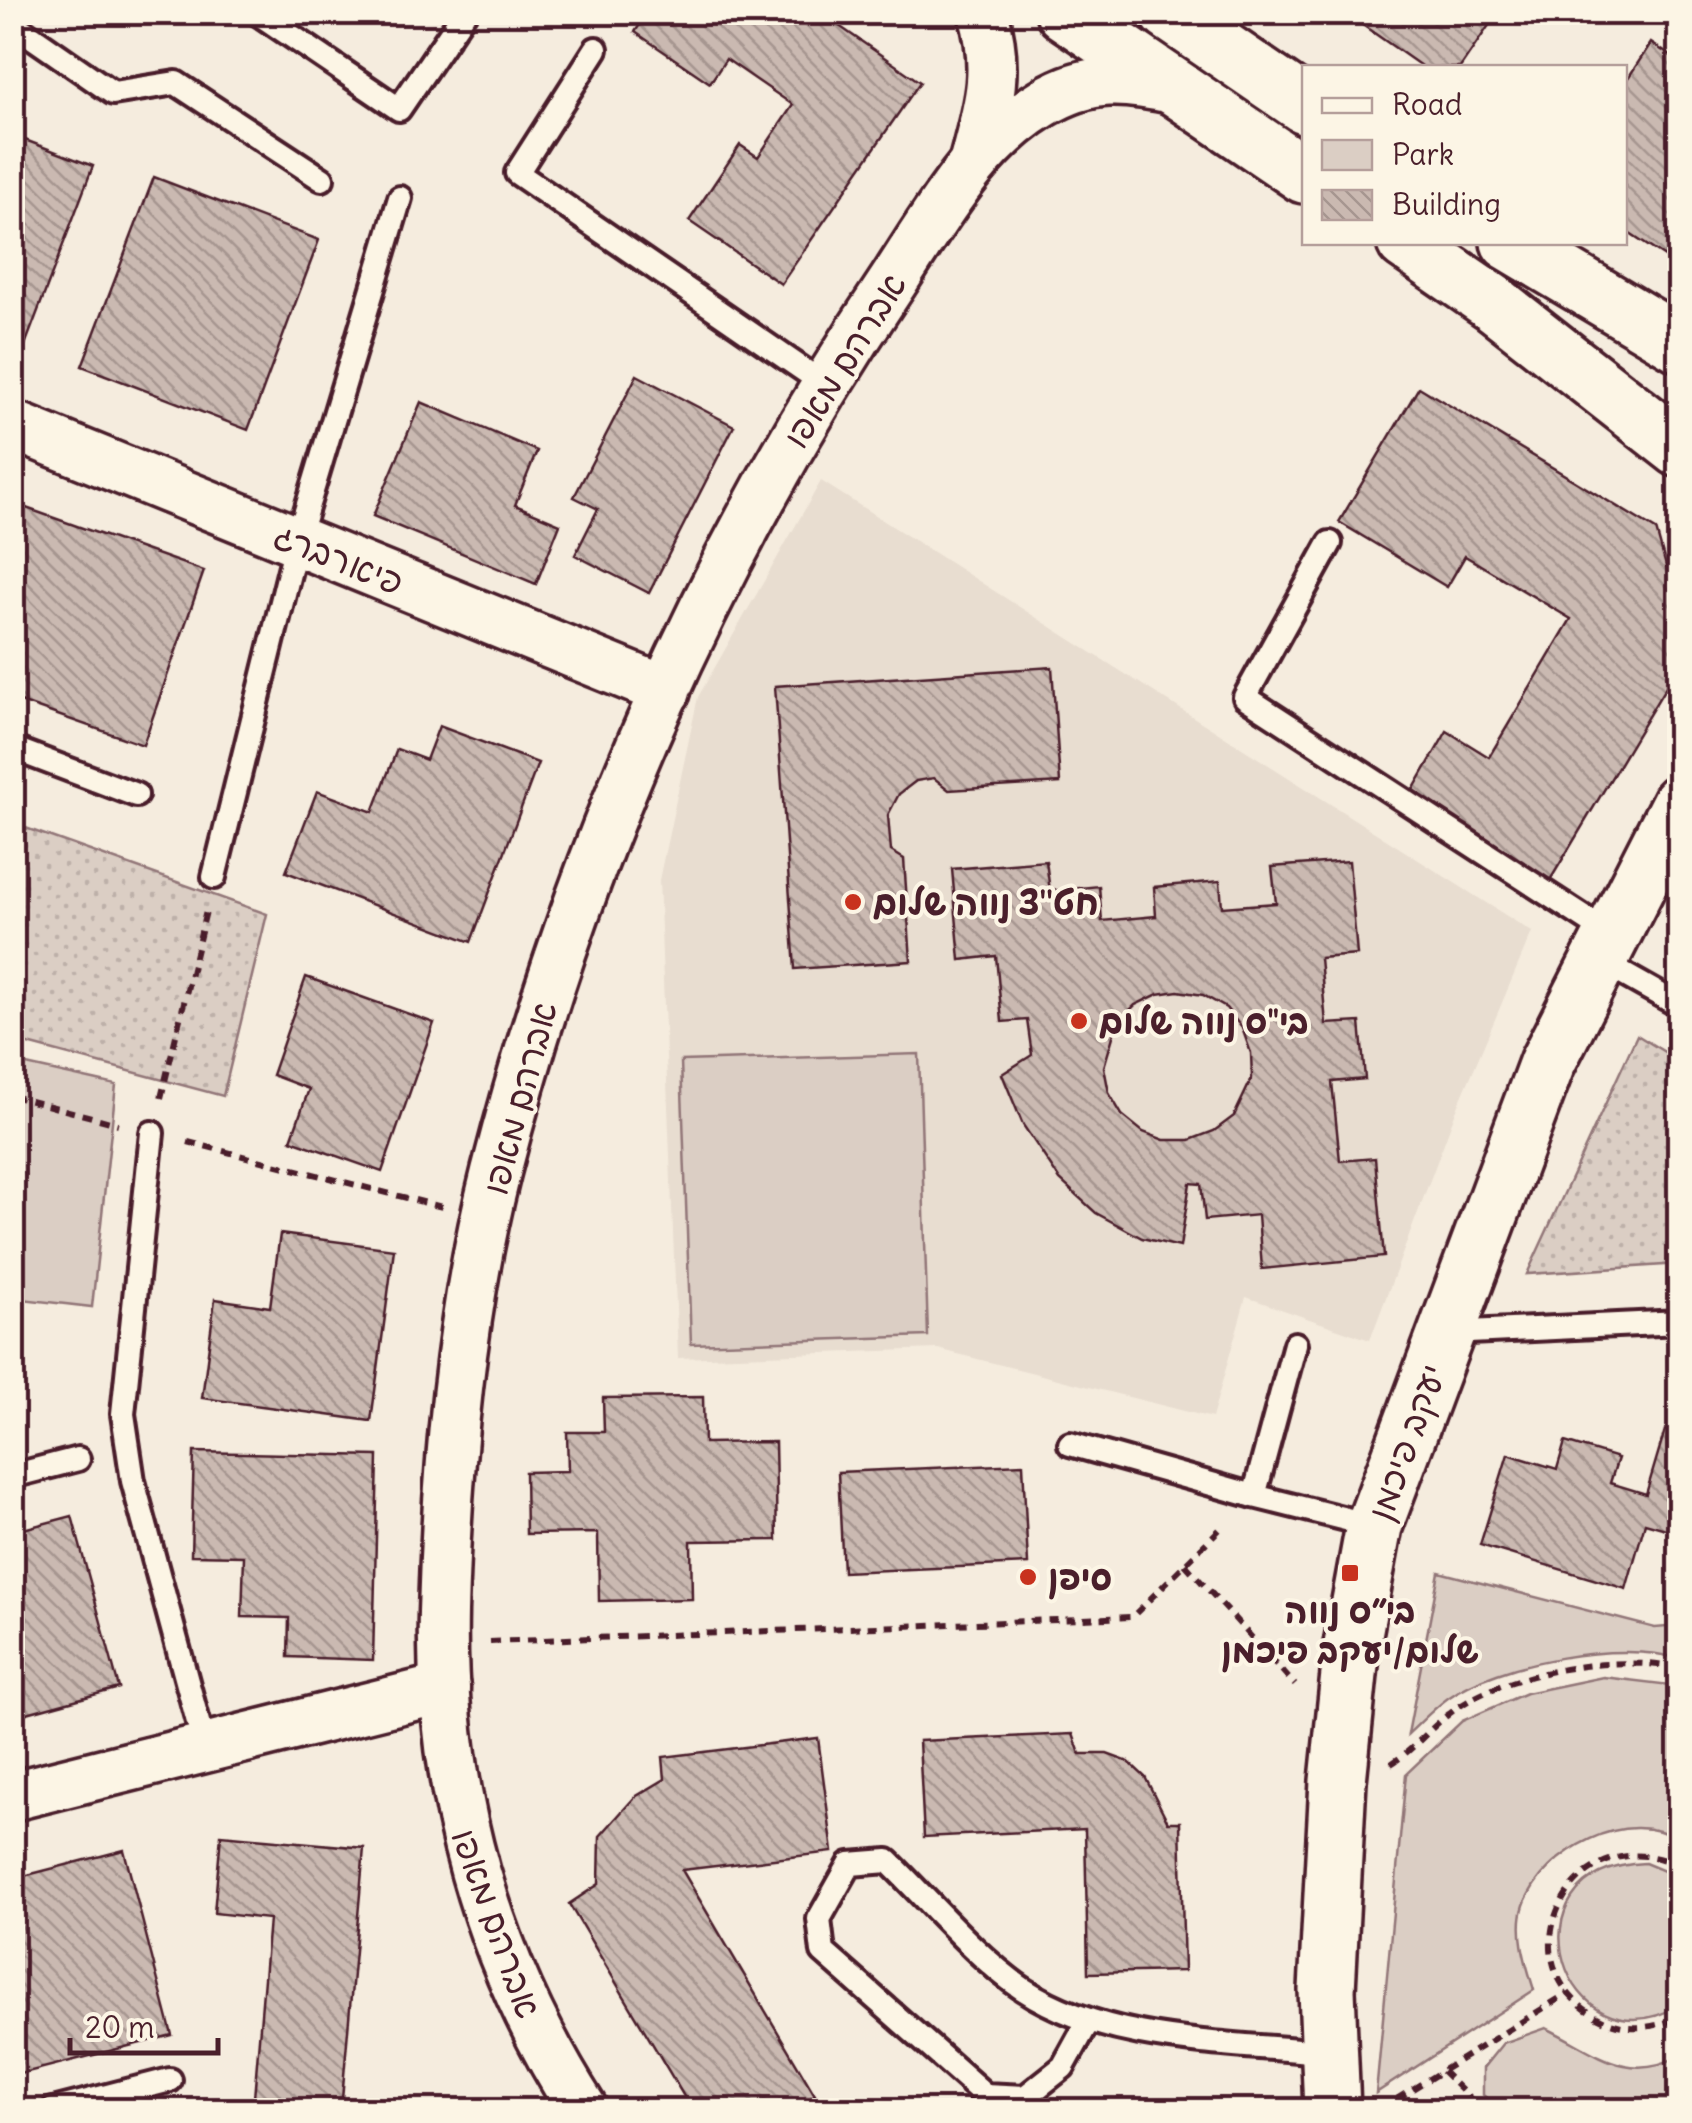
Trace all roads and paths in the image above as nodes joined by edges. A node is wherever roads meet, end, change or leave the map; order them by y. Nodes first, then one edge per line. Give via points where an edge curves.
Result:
1 (256, 12) edge
2 (466, 12) edge
3 (983, 12) edge
4 (1064, 12) edge
5 (1181, 18) edge
6 (12, 23) edge
7 (596, 49) dead end
8 (1181, 91) junction
9 (1302, 104) edge
10 (974, 161) junction
11 (1302, 174) edge
12 (322, 179) dead end
13 (400, 198) dead end
14 (1409, 245) edge
15 (1514, 245) edge
16 (1680, 344) edge
17 (824, 384) junction
18 (12, 425) edge
19 (1680, 448) edge
20 (297, 541) junction
21 (1330, 543) dead end
22 (666, 691) junction
23 (12, 748) edge
24 (136, 796) dead end
25 (1677, 811) edge
26 (214, 877) joint
27 (1604, 947) junction
28 (1680, 1006) edge
29 (12, 1096) edge
30 (152, 1134) junction
31 (487, 1218) junction
32 (1680, 1322) edge
33 (1446, 1333) junction
34 (1295, 1344) dead end
35 (1070, 1444) dead end
36 (78, 1459) dead end
37 (12, 1476) edge
38 (1254, 1496) junction
39 (1374, 1526) junction
40 (1185, 1564) junction
41 (444, 1666) junction
42 (1680, 1670) edge
43 (1343, 1738) junction
44 (205, 1748) junction
45 (12, 1796) edge
46 (1338, 1798) junction
47 (1680, 1866) edge
48 (1568, 1993) junction
49 (1680, 2016) edge
50 (1089, 2020) junction
51 (1330, 2053) junction
52 (1442, 2071) junction
53 (170, 2080) dead end
54 (560, 2100) edge
55 (54, 2110) edge
56 (1332, 2110) edge
57 (1378, 2110) edge
58 (1482, 2110) edge

1 - 2 lane via 399,109
3 - 10 street, אברהם מאפו via 995,54
4 - 8 street
5 - 9 street
6 - 12 lane via 113,93 176,83
7 - 17 lane via 517,173
8 - 10 street, אברהם מאפו via 1122,78 1077,86 1039,104
8 - 11 street
10 - 17 street, אברהם מאפו
13 - 20 lane
14 - 19 street
15 - 16 street
17 - 22 street, אברהם מאפו via 754,507
18 - 20 street, פיארברג
20 - 22 street, פיארברג
20 - 26 lane
21 - 27 lane via 1245,696
22 - 31 street, אברהם מאפו via 586,878
23 - 24 lane
25 - 27 street, יעקב פיכמן
26 - 30 path
27 - 28 lane
27 - 33 street, יעקב פיכמן via 1547,1063
29 - 30 path
30 - 31 path
30 - 44 lane via 123,1414 133,1481
31 - 41 street, אברהם מאפו via 465,1334
32 - 33 lane
33 - 39 street, יעקב פיכמן
34 - 38 lane
35 - 38 lane
36 - 37 lane
38 - 39 lane
38 - 40 path
39 - 43 street, יעקב פיכמן
40 - 41 path via 1132,1617
40 - 43 path
41 - 44 street
41 - 54 street, אברהם מאפו via 458,1817
42 - 46 path via 1598,1661 1516,1682 1451,1711 1406,1754
43 - 46 street, יעקב פיכמן
44 - 45 street
46 - 51 street, יעקב פיכמן
47 - 48 path via 1636,1854 1609,1859 1566,1891 1550,1942
48 - 49 path via 1609,2023 1634,2028
48 - 52 path
50 - 50 lane via 1063,2066 1025,2097 986,2095 823,1952 819,1919 850,1864 888,1862 1022,1988
50 - 51 lane via 1143,2034
51 - 56 street, יעקב פיכמן
52 - 57 path
52 - 58 path
53 - 55 lane

